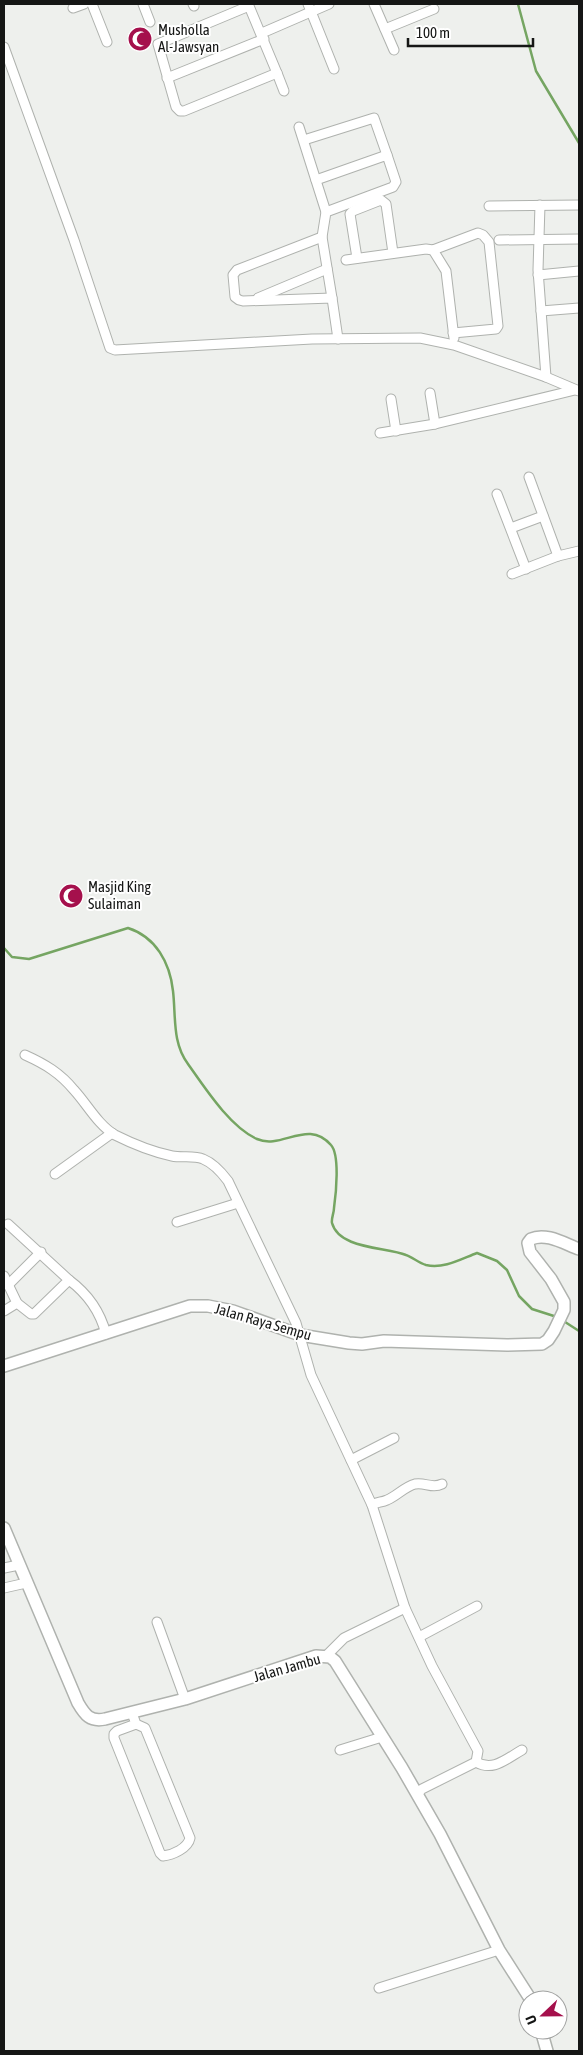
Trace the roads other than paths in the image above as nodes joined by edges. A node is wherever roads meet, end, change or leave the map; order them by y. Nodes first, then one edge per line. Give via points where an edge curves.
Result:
1 (84, 4) edge
2 (92, 4) edge
3 (143, 4) edge
4 (329, 4) edge
5 (374, 4) edge
6 (249, 5) edge
7 (73, 8) dead end
8 (310, 8) edge
9 (434, 9) dead end
10 (150, 22) dead end
11 (384, 29) junction
12 (263, 36) junction
13 (107, 42) dead end
14 (4, 47) edge
15 (394, 50) dead end
16 (334, 69) dead end
17 (277, 73) junction
18 (167, 78) junction
19 (284, 91) dead end
20 (299, 127) dead end
21 (304, 140) junction
22 (387, 155) junction
23 (316, 180) junction
24 (579, 204) edge
25 (540, 205) junction
26 (489, 206) dead end
27 (326, 212) junction
28 (322, 237) junction
29 (579, 239) edge
30 (500, 240) dead end
31 (539, 240) junction
32 (433, 250) junction
33 (393, 253) junction
34 (357, 258) junction
35 (346, 260) dead end
36 (327, 269) junction
37 (579, 271) edge
38 (538, 275) junction
39 (332, 298) junction
40 (252, 300) junction
41 (579, 308) edge
42 (542, 312) junction
43 (454, 332) junction
44 (338, 339) junction
45 (454, 345) junction
46 (546, 377) junction
47 (577, 390) edge
48 (430, 394) dead end
49 (391, 399) dead end
50 (435, 424) junction
51 (396, 431) junction
52 (380, 433) dead end
53 (529, 477) dead end
54 (497, 494) dead end
55 (543, 516) junction
56 (511, 528) junction
57 (579, 551) edge
58 (558, 556) junction
59 (526, 569) junction
60 (512, 574) dead end
61 (25, 1055) dead end
62 (112, 1133) junction
63 (55, 1174) dead end
64 (238, 1203) junction
65 (177, 1222) dead end
66 (8, 1224) dead end
67 (579, 1249) edge
68 (41, 1252) junction
69 (69, 1280) junction
70 (6, 1281) edge
71 (17, 1303) junction
72 (4, 1310) edge
73 (106, 1334) junction
74 (300, 1335) junction
75 (4, 1366) edge
76 (394, 1438) dead end
77 (351, 1460) junction
78 (442, 1484) dead end
79 (372, 1505) junction
80 (4, 1528) edge
81 (19, 1565) junction
82 (4, 1568) edge
83 (26, 1583) junction
84 (4, 1588) edge
85 (477, 1606) dead end
86 (405, 1608) junction
87 (157, 1622) dead end
88 (419, 1637) junction
89 (326, 1656) junction
90 (185, 1699) junction
91 (132, 1713) junction
92 (136, 1724) junction
93 (382, 1738) junction
94 (340, 1750) dead end
95 (522, 1750) dead end
96 (476, 1762) junction
97 (417, 1794) junction
98 (499, 1950) junction
99 (379, 1988) dead end
100 (525, 1990) edge

1 - 7 street
2 - 13 street
3 - 10 street
4 - 8 street
5 - 11 street
6 - 12 street
6 - 18 street via 158,44
8 - 12 street
8 - 16 street
9 - 11 street
11 - 15 street
12 - 17 street
12 - 18 street
14 - 44 street via 110,348
17 - 18 street via 184,111 176,107
17 - 19 street
20 - 21 street
21 - 22 street via 374,118
21 - 23 street
22 - 23 street
22 - 27 street via 396,182 393,187
23 - 27 street
24 - 25 street
25 - 26 street
25 - 31 street
27 - 28 street
28 - 36 street
28 - 40 street via 234,272 234,297
29 - 31 street
30 - 31 street
31 - 38 street
32 - 33 street
32 - 43 street via 446,271
32 - 43 street via 478,233 489,242 498,326 496,329
33 - 34 street
33 - 34 street via 386,204 381,200 350,214
34 - 35 street
36 - 39 street
36 - 40 street
37 - 38 street
38 - 42 street
39 - 40 street
39 - 44 street
41 - 42 street
42 - 46 street
43 - 45 street
44 - 45 street via 420,338
45 - 46 street
46 - 47 street
47 - 50 street
48 - 50 street
49 - 51 street
50 - 51 street
51 - 52 street
53 - 55 street
54 - 56 street
55 - 56 street
55 - 58 street
56 - 59 street
57 - 58 street
58 - 59 street
59 - 60 street
61 - 62 street via 46,1064 58,1074
62 - 63 street
62 - 64 street via 171,1156 202,1159 228,1181
64 - 65 street
64 - 74 street
66 - 68 street
67 - 74 street, Jalan Raya Sempu via 549,1238 531,1239 528,1243 530,1252 562,1297 564,1310 548,1340 535,1345 384,1341 362,1344
68 - 69 street
68 - 70 street
69 - 71 street via 34,1314
69 - 73 street via 97,1309
70 - 71 street
71 - 72 street
73 - 74 street, Jalan Raya Sempu via 180,1308 196,1306 233,1311
73 - 75 street, Jalan Raya Sempu
74 - 77 street via 311,1375
76 - 77 street
77 - 79 street
78 - 79 street via 431,1487 414,1485
79 - 86 street
80 - 81 street, Jalan Jambu
81 - 82 street
81 - 83 street, Jalan Jambu
83 - 84 street
83 - 91 street, Jalan Jambu via 84,1713 97,1721
85 - 88 street
86 - 88 street
86 - 89 street via 344,1638
87 - 90 street
88 - 96 street via 478,1750
89 - 90 street, Jalan Jambu via 316,1656
89 - 93 street, Jalan Jambu via 336,1661
90 - 91 street, Jalan Jambu
91 - 92 street
92 - 92 street via 145,1728 190,1838 187,1846 167,1856 160,1853 114,1738 117,1731
93 - 94 street
93 - 97 street, Jalan Jambu
95 - 96 street via 493,1766
96 - 97 street
97 - 98 street, Jalan Jambu
98 - 99 street
98 - 100 street, Jalan Jambu

